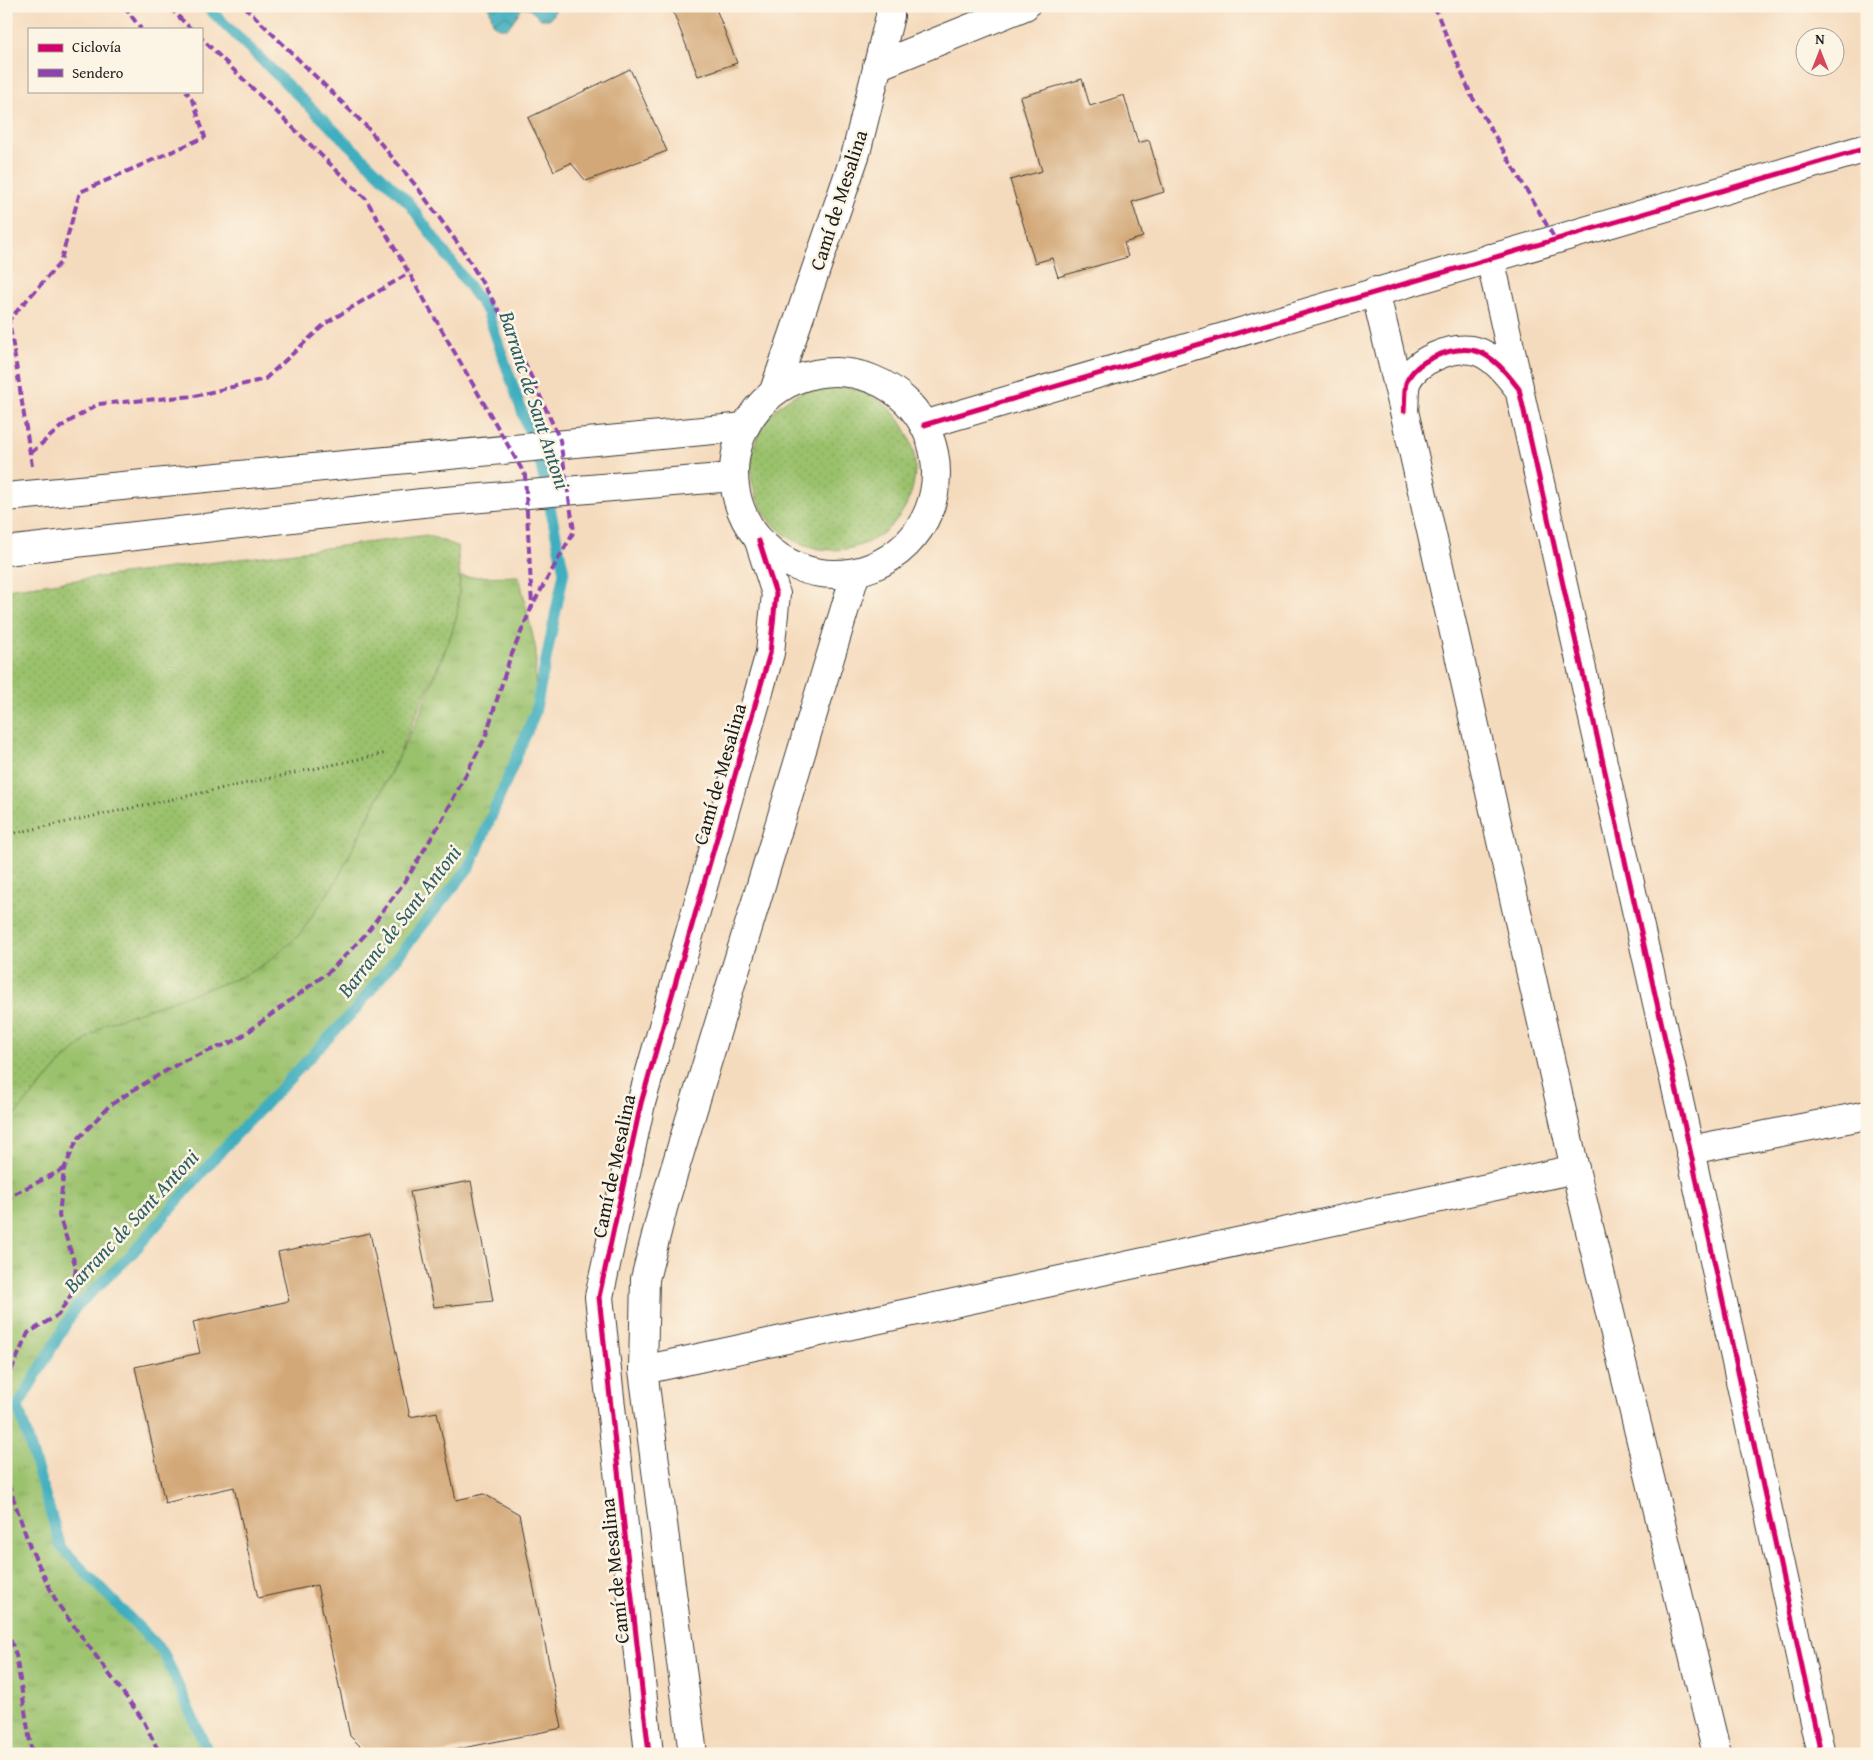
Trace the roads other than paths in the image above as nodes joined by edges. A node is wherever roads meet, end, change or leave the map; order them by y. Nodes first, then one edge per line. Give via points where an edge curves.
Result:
1 (890, 6) edge
2 (1025, 6) edge
3 (877, 66) junction
4 (1867, 148) edge
5 (1490, 258) junction
6 (1375, 291) junction
7 (1520, 389) junction
8 (774, 391) junction
9 (1404, 410) junction
10 (924, 425) junction
11 (745, 427) junction
12 (733, 477) junction
13 (6, 496) edge
14 (759, 541) junction
15 (6, 551) edge
16 (856, 572) junction
17 (1867, 1115) edge
18 (1690, 1150) junction
19 (1575, 1169) junction
20 (643, 1370) junction
21 (649, 1754) edge
22 (693, 1754) edge
23 (1717, 1754) edge
24 (1821, 1754) edge

1 - 3 street, Camí de Mesalina
2 - 3 street
3 - 8 street, Camí de Mesalina via 856,153
4 - 5 street
5 - 6 street
5 - 7 street
6 - 9 street
6 - 10 street
7 - 9 street via 1500,366 1476,351 1450,350 1424,361 1406,383
7 - 18 street
8 - 10 street via 802,376 834,371 865,375 894,390 917,411
8 - 11 street via 752,414
9 - 19 street
10 - 16 street via 931,440 937,470 932,505 915,536 888,560
11 - 12 street via 738,442
11 - 13 street
12 - 14 street via 740,511
12 - 15 street via 422,503
14 - 16 street via 787,562 820,574
14 - 21 street, Camí de Mesalina via 776,594 770,653 641,1103 599,1298
16 - 20 street via 663,1208 645,1279
17 - 18 street
18 - 24 street
19 - 20 street
19 - 23 street
20 - 22 street

